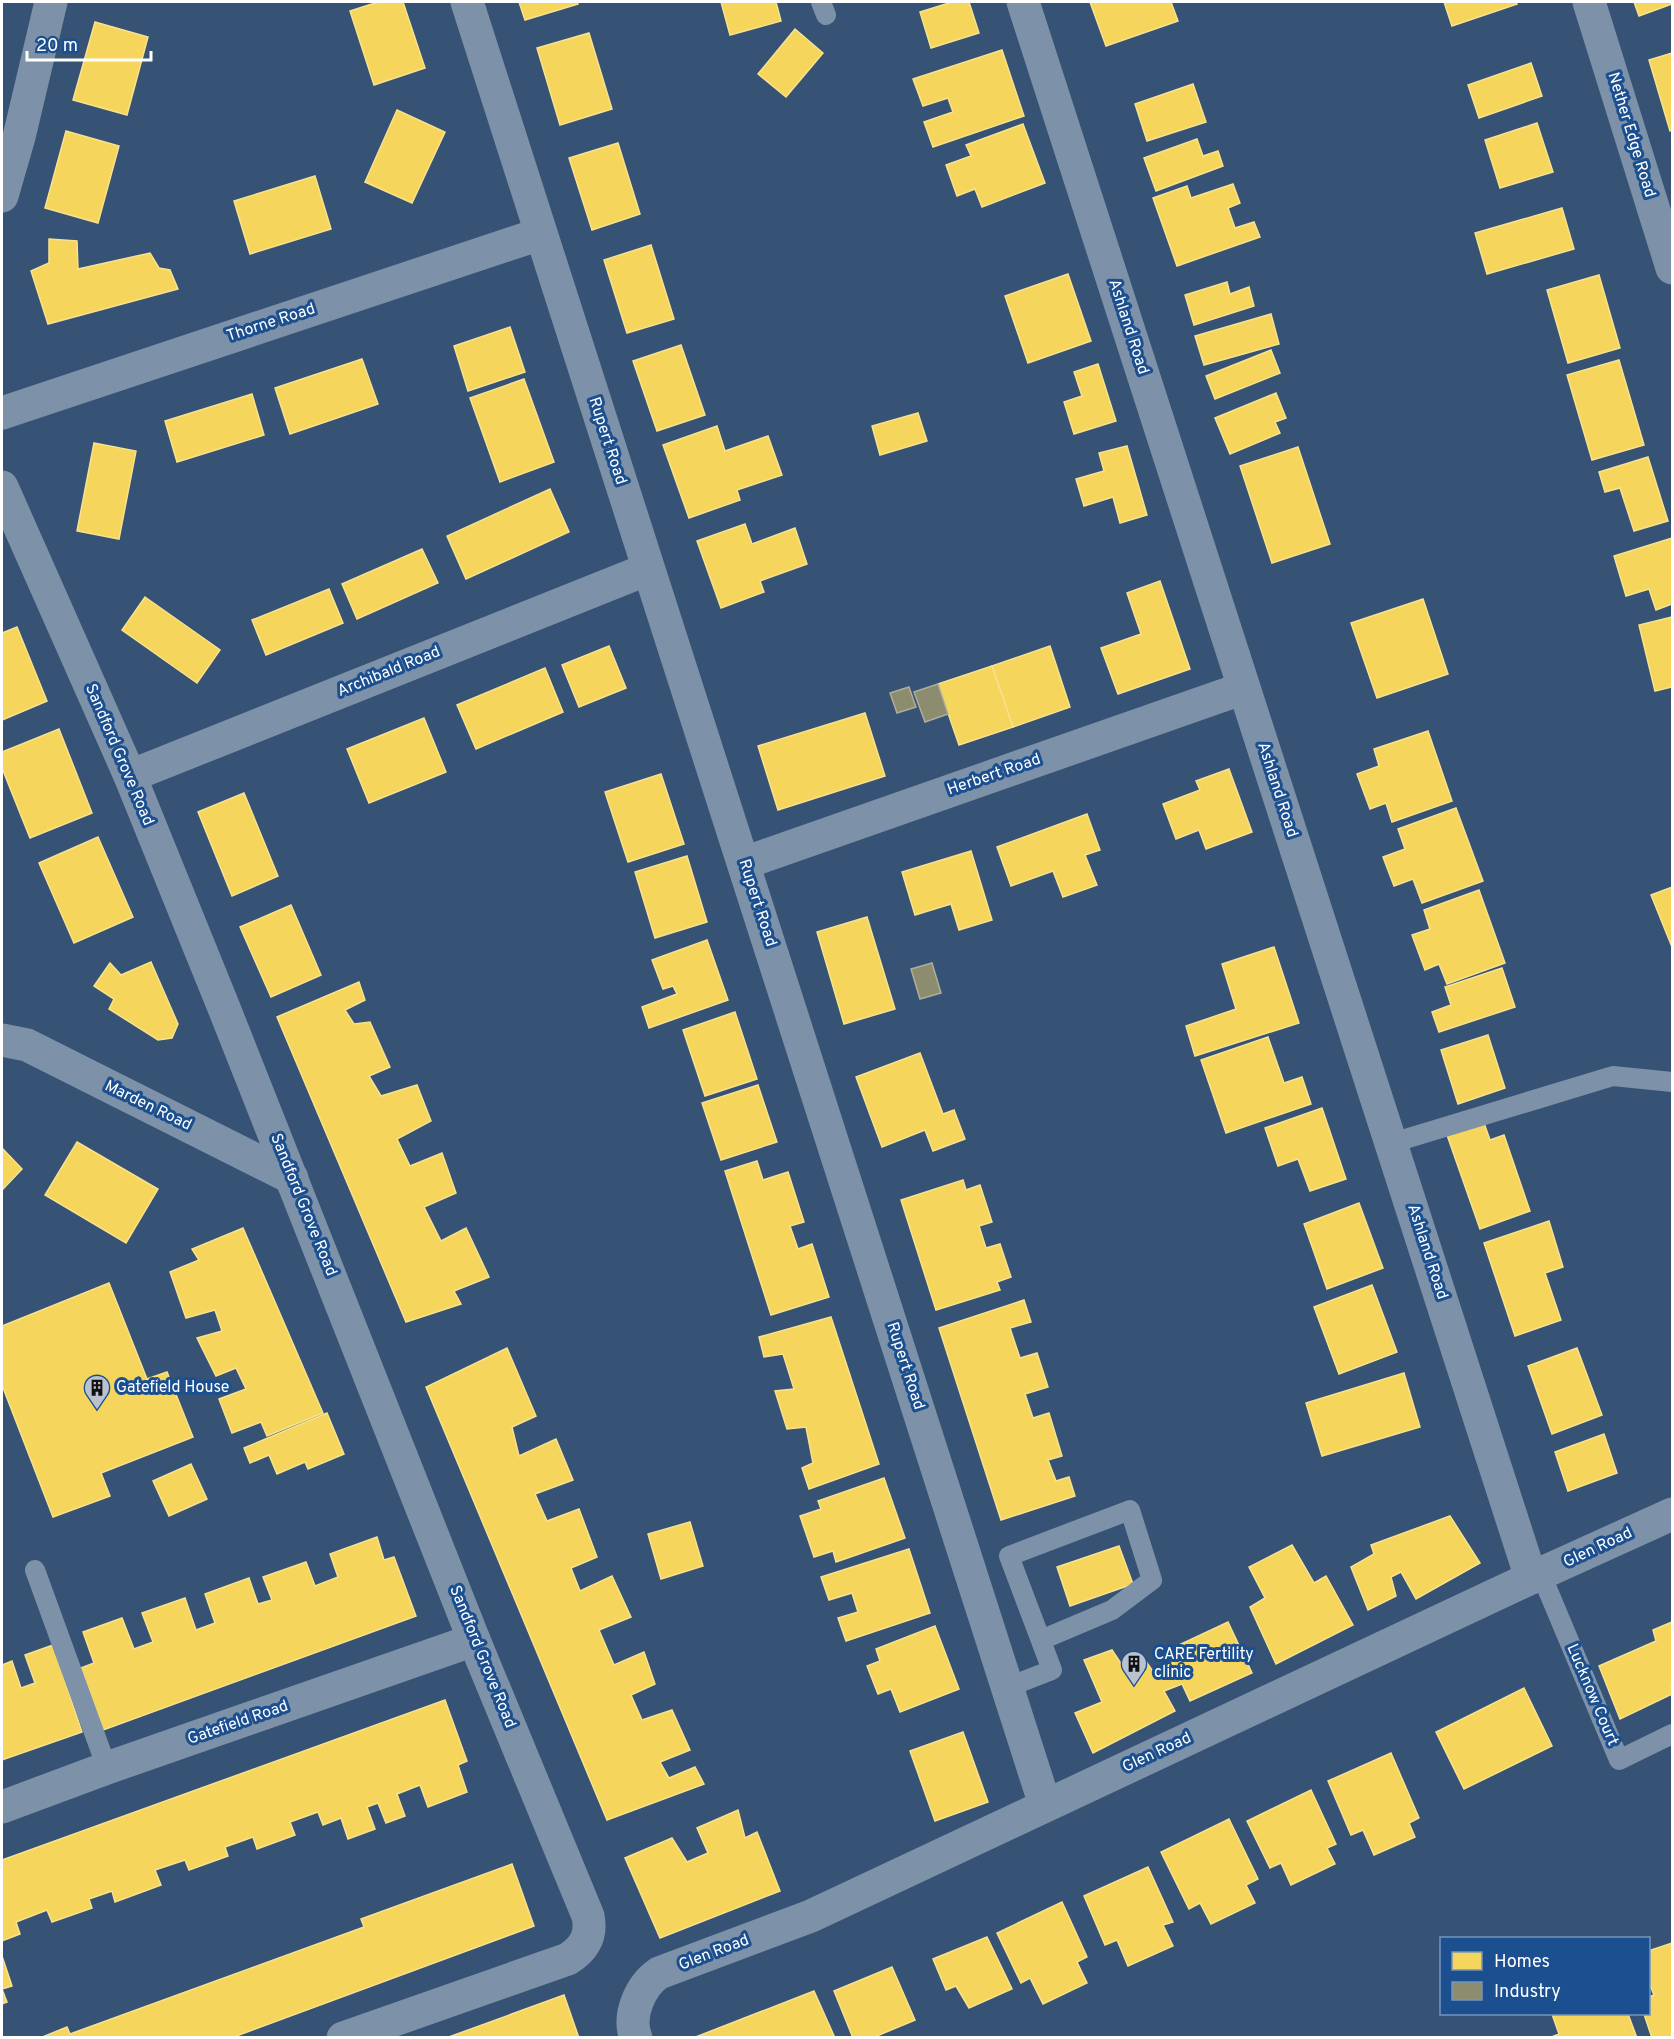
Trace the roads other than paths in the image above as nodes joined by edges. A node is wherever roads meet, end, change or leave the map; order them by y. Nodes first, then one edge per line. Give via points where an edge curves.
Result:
1 (51, 2) edge
2 (467, 2) edge
3 (1023, 2) edge
4 (1589, 2) edge
5 (2, 196) edge
6 (540, 234) junction
7 (1672, 268) edge
8 (2, 413) edge
9 (2, 487) edge
10 (648, 569) junction
11 (1244, 688) junction
12 (130, 776) junction
13 (744, 863) junction
14 (2, 1040) edge
15 (1672, 1082) edge
16 (1392, 1143) junction
17 (292, 1178) junction
18 (1672, 1514) edge
19 (35, 1570) dead end
20 (1536, 1576) junction
21 (474, 1640) junction
22 (1041, 1640) junction
23 (1008, 1688) junction
24 (1672, 1734) edge
25 (107, 1768) junction
26 (1045, 1805) junction
27 (2, 1807) edge
28 (343, 2037) edge
29 (636, 2037) edge

1 - 5 street
2 - 6 street, Rupert Road
3 - 11 street, Ashland Road
4 - 7 street, Nether Edge Road
6 - 8 street, Thorne Road
6 - 10 street, Rupert Road
9 - 12 street, Sandford Grove Road
10 - 12 street, Archibald Road
10 - 13 street, Rupert Road
11 - 13 street, Herbert Road
11 - 16 street, Ashland Road
12 - 17 street, Sandford Grove Road
13 - 23 street, Rupert Road
14 - 17 street, Marden Road via 27,1045
15 - 16 lane via 1613,1076
16 - 20 street, Ashland Road
17 - 21 street, Sandford Grove Road
18 - 20 street, Glen Road
19 - 25 lane
20 - 24 lane, Lucknow Court via 1619,1760
20 - 26 street, Glen Road
21 - 25 street, Gatefield Road
21 - 28 street, Sandford Grove Road via 591,1928 582,1947 568,1959
22 - 22 lane via 1010,1556 1130,1510 1152,1580 1112,1610
22 - 23 lane via 1052,1670
23 - 26 street, Rupert Road
25 - 27 street, Gatefield Road
26 - 29 street, Glen Road via 811,1916 660,1973 643,1990 636,2005 632,2022

